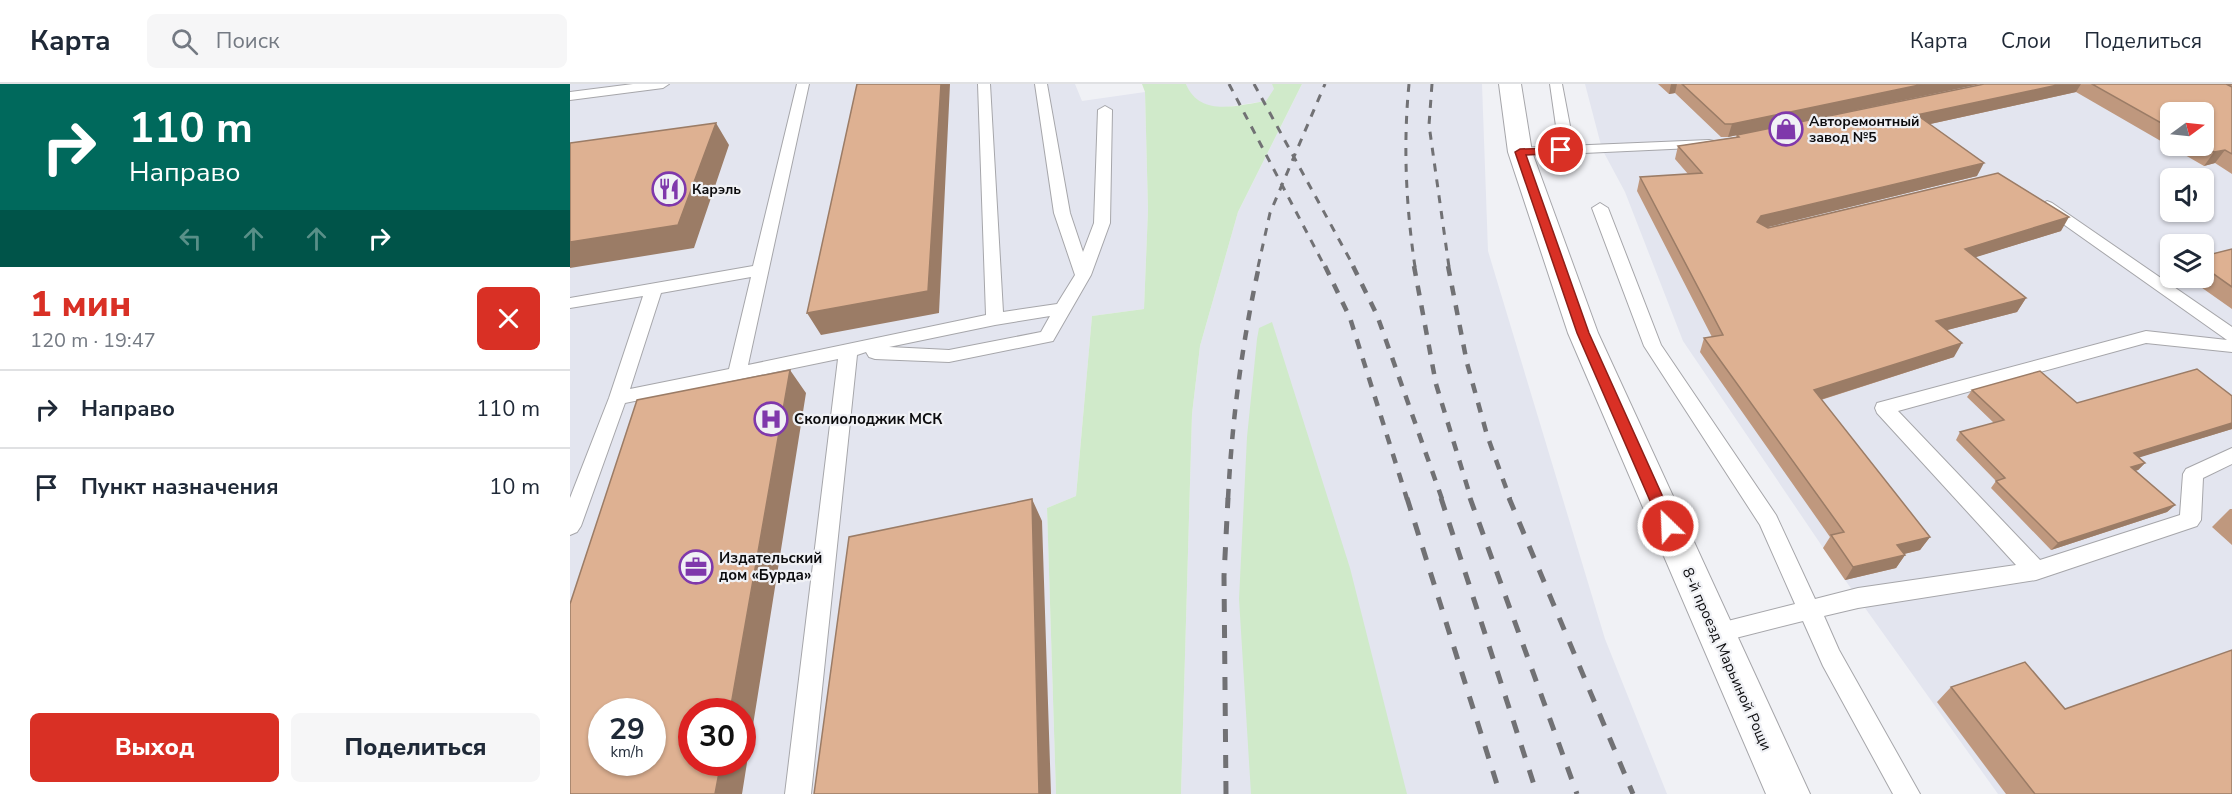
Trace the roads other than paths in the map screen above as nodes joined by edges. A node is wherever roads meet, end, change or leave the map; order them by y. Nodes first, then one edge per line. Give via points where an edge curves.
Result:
1 (663, 84) edge
2 (803, 84) edge
3 (984, 84) edge
4 (1041, 84) edge
5 (1510, 84) edge
6 (1556, 84) edge
7 (570, 96) edge
8 (1105, 110) dead end
9 (1563, 126) dead end
10 (1728, 143) edge
11 (1520, 152) junction
12 (2033, 196) edge
13 (1600, 208) dead end
14 (760, 270) junction
15 (1083, 275) junction
16 (654, 288) junction
17 (570, 303) edge
18 (1063, 309) junction
19 (995, 319) junction
20 (2232, 335) edge
21 (2232, 346) edge
22 (848, 351) junction
23 (737, 374) junction
24 (618, 398) junction
25 (2232, 455) edge
26 (570, 526) edge
27 (2036, 571) junction
28 (1808, 610) junction
29 (1716, 633) junction
30 (798, 794) edge
31 (1788, 794) edge
32 (1907, 794) edge

1 - 7 lane
2 - 14 lane
3 - 19 lane
4 - 15 lane via 1062,213
5 - 11 street, 8-й проезд Марьиной Рощи
6 - 9 lane
8 - 15 lane via 1102,223
10 - 11 lane
11 - 29 street, 8-й проезд Марьиной Рощи via 1583,333
12 - 20 lane
13 - 28 lane via 1653,346 1769,521
14 - 16 lane
14 - 23 lane
15 - 18 lane
16 - 17 lane
16 - 24 lane
18 - 19 lane
18 - 22 lane via 1047,337 949,356
19 - 22 lane
21 - 27 lane via 2146,337 1884,408
22 - 23 lane
22 - 30 lane
23 - 24 lane
24 - 26 lane
25 - 27 lane via 2193,474 2190,520
27 - 28 lane via 1858,598
28 - 29 lane
28 - 32 lane
29 - 31 street, 8-й проезд Марьиной Рощи

